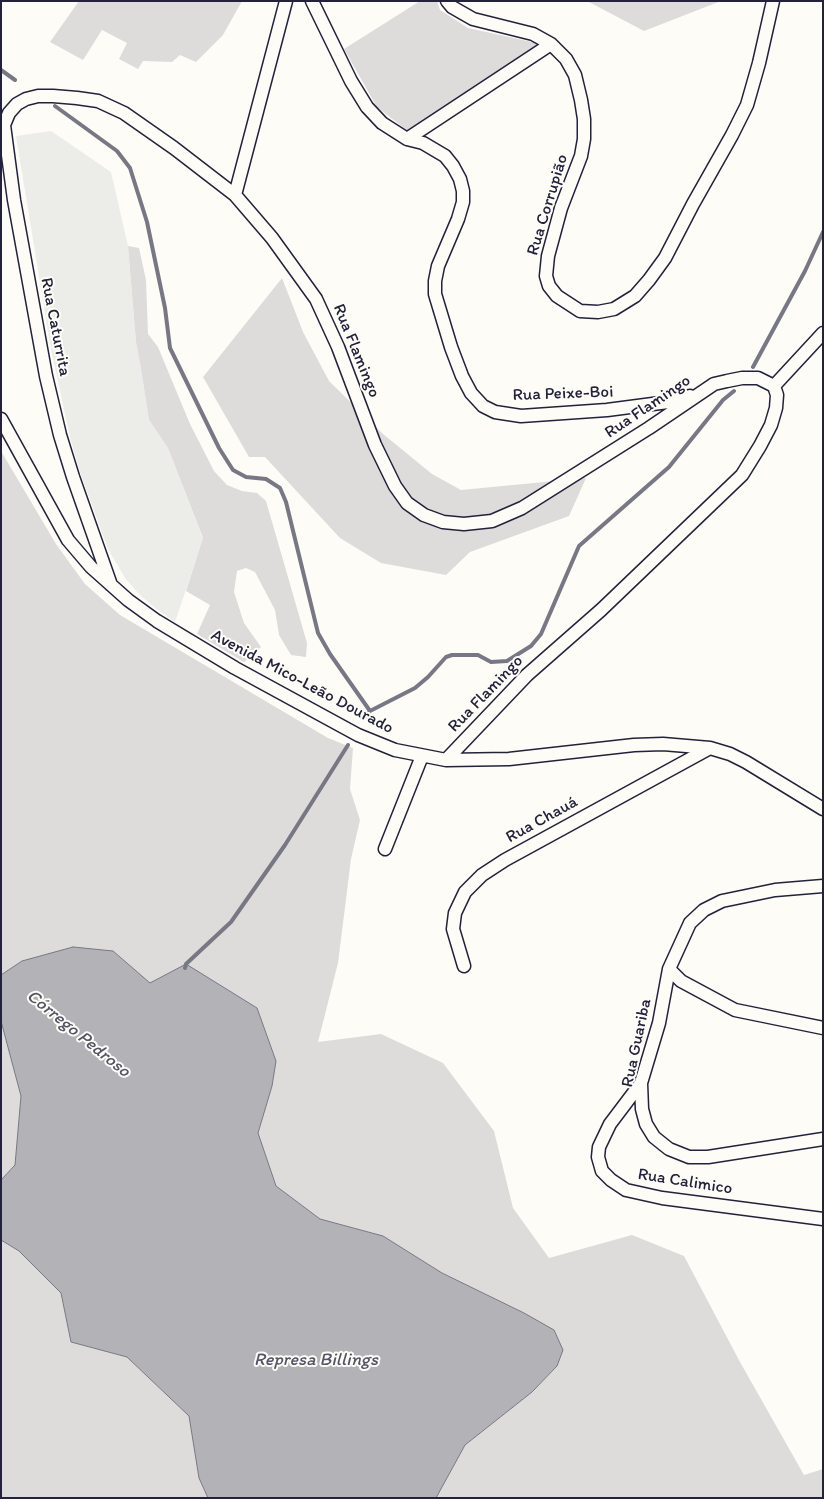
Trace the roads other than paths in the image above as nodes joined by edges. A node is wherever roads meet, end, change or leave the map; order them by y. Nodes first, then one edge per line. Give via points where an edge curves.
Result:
1 (286, 1) edge
2 (312, 1) edge
3 (448, 1) edge
4 (773, 1) edge
5 (551, 44) junction
6 (4, 125) joint
7 (407, 139) junction
8 (235, 196) junction
9 (823, 333) edge
10 (774, 386) junction
11 (697, 395) junction
12 (1, 419) edge
13 (92, 531) junction
14 (80, 555) junction
15 (111, 585) junction
16 (710, 748) junction
17 (422, 756) junction
18 (446, 760) junction
19 (823, 809) edge
20 (385, 849) dead end
21 (823, 886) edge
22 (464, 966) dead end
23 (669, 968) junction
24 (823, 1028) edge
25 (641, 1083) junction
26 (823, 1139) edge
27 (823, 1219) edge

1 - 8 street
2 - 7 street, Rua Peixe-Boi via 351,81 367,107 382,123
3 - 5 street, Rua Corrupião via 452,7 473,19 534,34
4 - 5 street, Rua Corrupião via 753,84 732,135 664,258 635,296 614,309 598,312 580,311 557,296 549,286 546,276 548,256 561,208 581,156 584,132 584,119 575,75 566,59
5 - 7 street
6 - 8 street, Rua Flamingo via 9,113 26,99 53,96 98,101 124,113
6 - 13 street, Rua Caturrita via 14,200 46,376 60,435
7 - 11 street, Rua Peixe-Boi via 445,156 454,166 460,179 463,202 438,266 435,294 462,376 471,393 483,406 495,412 521,416 582,413 639,407
8 - 11 street, Rua Flamingo via 272,238 316,299 338,347 375,445 395,486 407,503 424,515 443,522 464,524 492,521 522,508
9 - 10 street
10 - 11 street, Rua Flamingo via 758,378 742,378 714,384
10 - 18 street, Rua Flamingo via 777,395 776,408 771,425 742,475 601,610 527,675
12 - 14 street, Avenida Mico-Leão Dourado via 58,523
13 - 14 street via 89,545
13 - 15 street, Rua Caturrita
14 - 15 street, Avenida Mico-Leão Dourado
15 - 17 street, Avenida Mico-Leão Dourado via 157,621 235,668 358,735 395,750
16 - 18 street, Avenida Mico-Leão Dourado via 663,744 634,745 508,759
16 - 19 street, Avenida Mico-Leão Dourado via 746,762
16 - 22 street, Rua Chauá via 512,856 482,875 465,892 455,913 453,929
17 - 18 street, Avenida Mico-Leão Dourado
17 - 20 street
21 - 23 street, Rua Guariba via 775,890 722,901 704,910 690,923
23 - 24 street via 681,981 736,1010
23 - 25 street, Rua Guariba via 659,1023
25 - 26 street, Rua Guariba via 642,1109 646,1124 654,1137 669,1149 689,1157 708,1157
25 - 27 street, Rua Calimico via 610,1124 599,1147 598,1157 602,1171 611,1180 626,1190 662,1198

